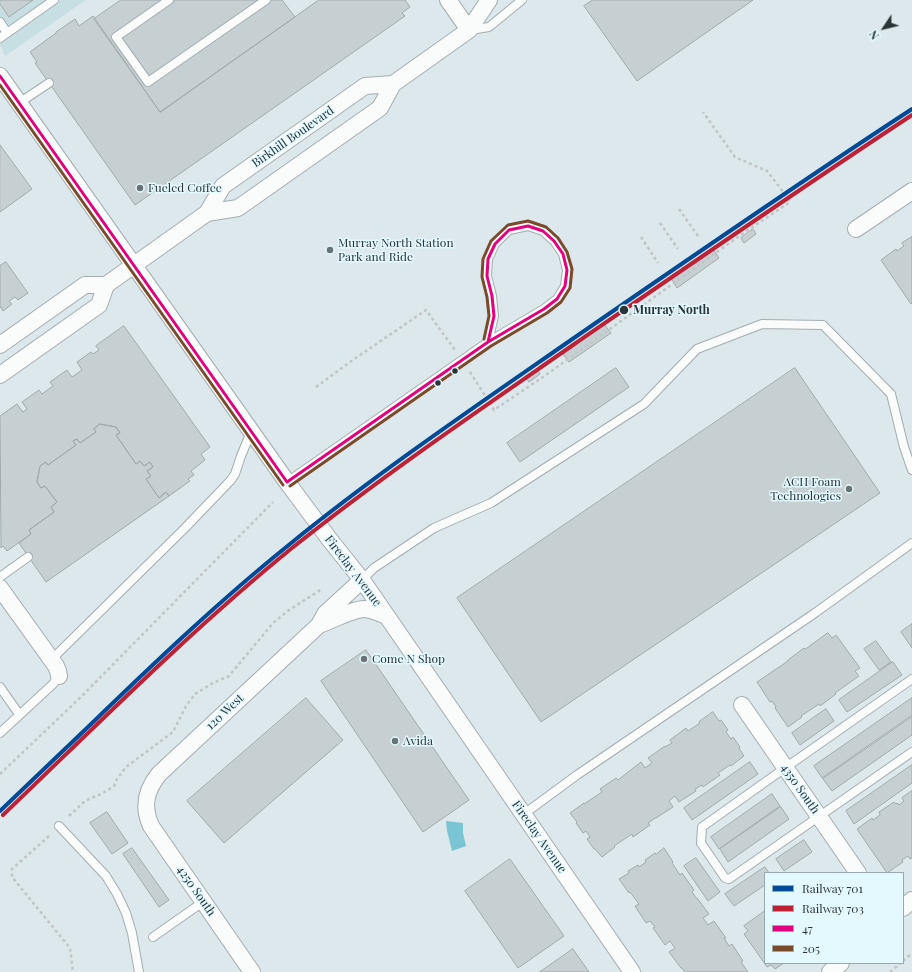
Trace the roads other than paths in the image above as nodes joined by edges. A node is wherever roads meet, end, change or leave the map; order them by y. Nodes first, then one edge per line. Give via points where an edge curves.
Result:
1 (54, 0) edge
2 (169, 0) edge
3 (266, 0) edge
4 (448, 0) edge
5 (489, 0) edge
6 (522, 0) edge
7 (0, 22) edge
8 (469, 30) junction
9 (7, 33) junction
10 (0, 38) edge
11 (0, 76) edge
12 (49, 82) dead end
13 (393, 84) junction
14 (19, 103) junction
15 (912, 192) edge
16 (207, 212) junction
17 (856, 229) dead end
18 (134, 265) junction
19 (106, 285) junction
20 (488, 342) junction
21 (0, 345) edge
22 (0, 375) edge
23 (252, 432) junction
24 (912, 470) edge
25 (287, 482) junction
26 (912, 543) edge
27 (28, 557) dead end
28 (0, 577) edge
29 (362, 580) junction
30 (0, 588) edge
31 (387, 616) junction
32 (319, 625) junction
33 (52, 660) junction
34 (59, 676) joint
35 (912, 679) edge
36 (0, 687) edge
37 (742, 706) dead end
38 (19, 714) junction
39 (0, 733) edge
40 (912, 752) edge
41 (785, 768) junction
42 (146, 807) joint
43 (524, 814) junction
44 (819, 817) junction
45 (59, 826) dead end
46 (857, 872) edge
47 (912, 900) edge
48 (203, 902) junction
49 (904, 907) edge
50 (154, 937) dead end
51 (839, 964) edge
52 (139, 972) edge
53 (251, 972) edge
54 (632, 972) edge
55 (830, 972) edge

1 - 9 lane
2 - 3 lane via 116,37 148,82
4 - 8 street
5 - 8 street, Birkhill Boulevard
6 - 8 lane via 489,27
7 - 9 lane
8 - 13 street, Birkhill Boulevard
9 - 10 lane
11 - 14 street, Fireclay Avenue
12 - 14 lane
13 - 16 street, Birkhill Boulevard via 380,108 238,208
13 - 16 street, Birkhill Boulevard via 365,86 223,186
14 - 18 street, Fireclay Avenue
15 - 17 street
16 - 18 street, Birkhill Boulevard
18 - 19 street, Birkhill Boulevard
18 - 23 street, Fireclay Avenue
19 - 21 street via 85,285
19 - 22 street via 99,305
20 - 20 lane via 544,309 557,299 565,286 568,270 563,254 543,231 528,226 508,230 495,244 488,259 487,276 494,316
20 - 25 lane
23 - 25 street, Fireclay Avenue
23 - 33 lane via 232,480
24 - 29 lane via 891,394 823,325 762,324 697,349 644,404 491,503 434,528 374,568
25 - 29 street, Fireclay Avenue
26 - 43 lane
27 - 28 lane
29 - 31 street, Fireclay Avenue
29 - 32 street, 120 West via 325,614
30 - 33 street
31 - 32 street, 120 West via 366,609 348,613
31 - 43 street, Fireclay Avenue
32 - 42 street, 120 West via 159,774 147,793
33 - 34 street
34 - 38 lane
35 - 41 lane
36 - 38 lane
37 - 41 street, 4350 South
38 - 39 lane
40 - 44 lane
41 - 44 street, 4350 South
41 - 44 lane via 702,827 701,844 725,878 729,879
42 - 48 street, 4250 South via 151,826
43 - 54 street, Fireclay Avenue
44 - 46 street, 4350 South
45 - 52 lane via 106,876 117,894 132,933
47 - 49 street
48 - 50 lane
48 - 53 street, 4250 South
51 - 55 street

